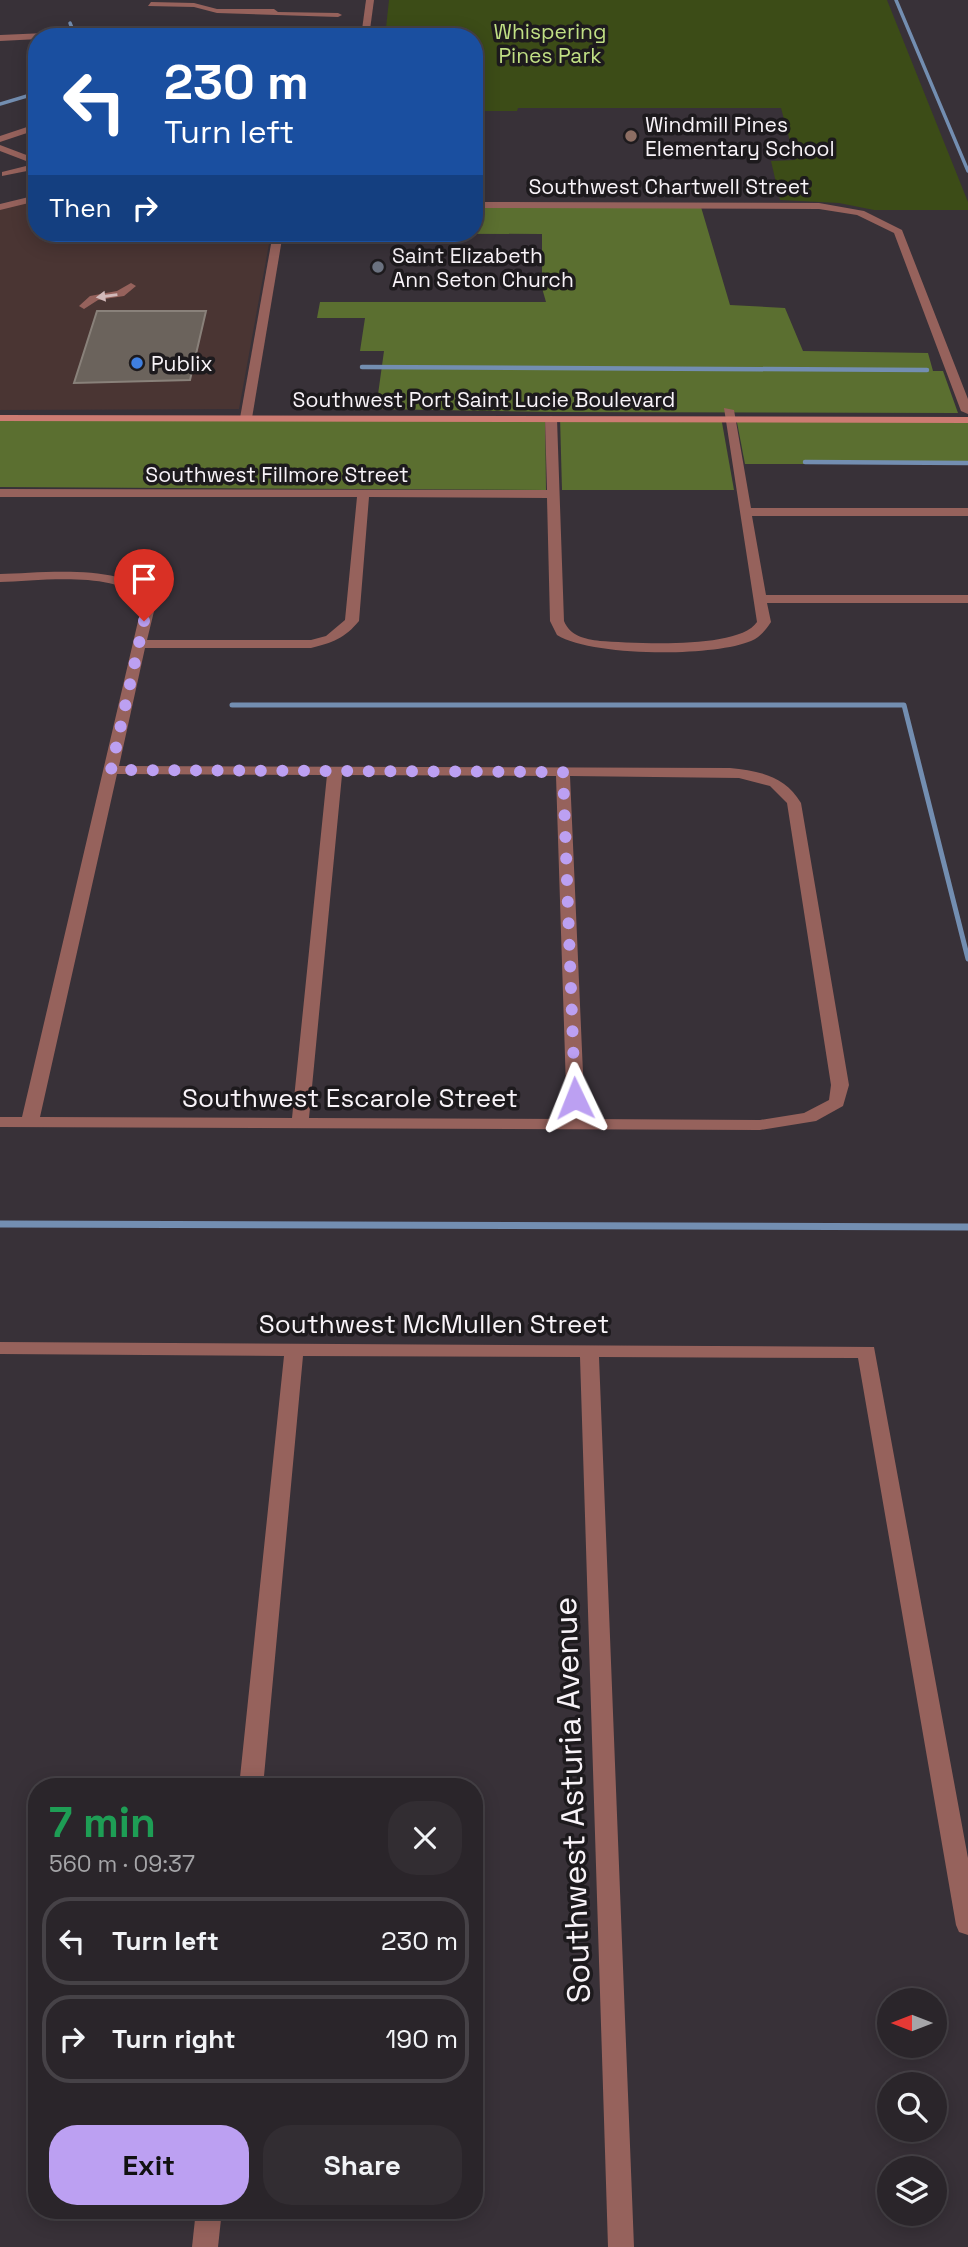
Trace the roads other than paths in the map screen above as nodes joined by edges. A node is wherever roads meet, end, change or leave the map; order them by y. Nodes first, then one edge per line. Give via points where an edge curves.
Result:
1 (370, 0) edge
2 (281, 1) edge
3 (151, 5) edge
4 (273, 13) junction
5 (338, 15) dead end
6 (273, 28) edge
7 (366, 28) edge
8 (28, 36) edge
9 (0, 38) edge
10 (27, 130) dead end
11 (0, 139) edge
12 (0, 148) edge
13 (28, 160) edge
14 (28, 167) edge
15 (5, 174) dead end
16 (28, 200) edge
17 (483, 205) edge
18 (0, 207) edge
19 (276, 242) edge
20 (131, 286) dead end
21 (84, 306) dead end
22 (0, 408) edge
23 (246, 413) junction
24 (968, 414) edge
25 (729, 415) junction
26 (0, 418) edge
27 (551, 419) junction
28 (0, 493) edge
29 (363, 494) junction
30 (554, 494) junction
31 (746, 512) junction
32 (968, 512) edge
33 (0, 578) edge
34 (761, 599) junction
35 (968, 600) edge
36 (139, 644) junction
37 (111, 770) junction
38 (335, 771) junction
39 (563, 772) junction
40 (0, 1122) edge
41 (30, 1122) junction
42 (300, 1124) junction
43 (576, 1125) junction
44 (0, 1348) edge
45 (294, 1349) junction
46 (589, 1350) junction
47 (252, 1778) edge
48 (968, 1925) edge
49 (208, 2219) edge
50 (205, 2247) edge
51 (621, 2247) edge

1 - 7 street
2 - 4 street
3 - 4 street
4 - 5 street
4 - 6 street
8 - 9 street
10 - 11 street
12 - 13 street
14 - 15 street
16 - 18 street
17 - 24 street, Southwest Chartwell Street via 819,206 883,220 898,232
19 - 23 street
20 -> 21 street via 123,293 93,298
22 - 23 main road, Southwest Port Saint Lucie Boulevard
23 - 25 main road, Southwest Port Saint Lucie Boulevard
23 - 26 main road, Southwest Port Saint Lucie Boulevard
23 - 27 main road, Southwest Port Saint Lucie Boulevard
24 - 25 main road, Southwest Port Saint Lucie Boulevard
25 - 27 main road, Southwest Port Saint Lucie Boulevard
25 - 31 street
27 - 30 street
28 - 29 street, Southwest Fillmore Street
29 - 30 street, Southwest Fillmore Street
29 - 36 street via 352,621 343,631 331,639 290,645
30 - 34 street via 557,621 562,632 572,638 610,646 735,642 759,631 764,622
31 - 32 street
31 - 34 street
33 - 36 street via 95,578 137,585 149,599
34 - 35 street
36 - 37 street
37 - 38 street
37 - 41 street
38 - 39 street
38 - 42 street
39 - 43 street
39 - 43 street, Southwest Escarole Street via 730,772 788,790 794,803 840,1085 837,1101 824,1112 799,1121
40 - 41 street, Southwest Escarole Street
41 - 42 street, Southwest Escarole Street
42 - 43 street, Southwest Escarole Street
44 - 45 street, Southwest McMullen Street
45 - 46 street, Southwest McMullen Street
45 - 47 street
46 - 48 street, Southwest McMullen Street via 867,1352
46 - 51 street, Southwest Asturia Avenue
49 - 50 street

